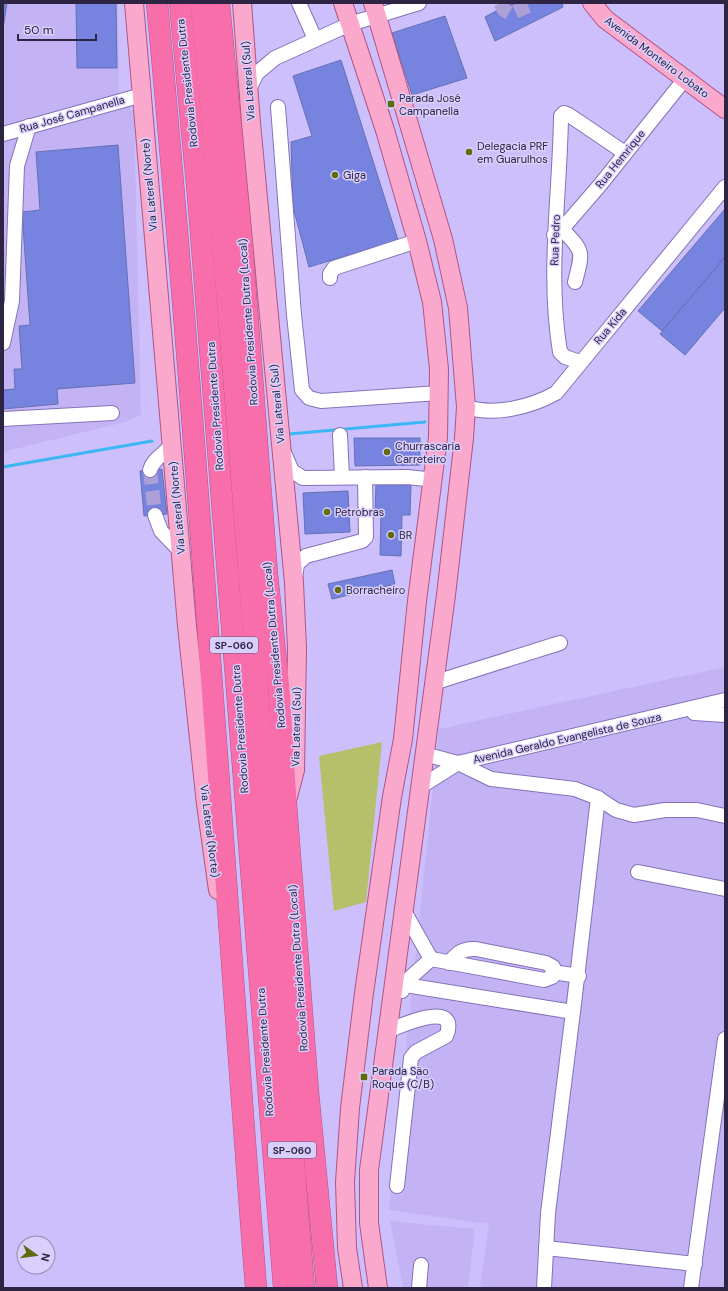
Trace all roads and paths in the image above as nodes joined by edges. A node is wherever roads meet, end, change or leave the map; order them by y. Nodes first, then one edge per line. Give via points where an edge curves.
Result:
1 (134, 3) edge
2 (157, 3) edge
3 (180, 3) edge
4 (201, 3) edge
5 (219, 3) edge
6 (242, 3) edge
7 (299, 3) edge
8 (343, 3) edge
9 (419, 3) edge
10 (592, 3) edge
11 (375, 9) edge
12 (350, 24) junction
13 (315, 39) junction
14 (247, 56) junction
15 (275, 58) junction
16 (684, 80) junction
17 (248, 89) junction
18 (142, 95) junction
19 (278, 107) dead end
20 (725, 109) edge
21 (29, 126) junction
22 (3, 134) edge
23 (625, 153) junction
24 (725, 187) edge
25 (558, 232) junction
26 (417, 241) junction
27 (330, 278) dead end
28 (575, 282) dead end
29 (3, 343) edge
30 (438, 356) junction
31 (580, 362) junction
32 (439, 393) junction
33 (466, 407) junction
34 (112, 413) dead end
35 (3, 419) edge
36 (340, 435) dead end
37 (172, 443) junction
38 (280, 445) junction
39 (150, 470) dead end
40 (430, 473) junction
41 (342, 477) junction
42 (365, 477) junction
43 (155, 515) tunnel mouth
44 (181, 552) junction
45 (294, 583) junction
46 (446, 595) junction
47 (417, 601) junction
48 (560, 643) dead end
49 (432, 683) junction
50 (725, 700) edge
51 (677, 713) junction
52 (725, 715) edge
53 (424, 754) junction
54 (458, 763) junction
55 (419, 795) junction
56 (392, 797) junction
57 (598, 798) junction
58 (286, 803) junction
59 (725, 816) edge
60 (638, 872) dead end
61 (725, 889) edge
62 (404, 911) junction
63 (431, 959) junction
64 (578, 976) junction
65 (398, 984) junction
66 (235, 1012) junction
67 (573, 1012) junction
68 (392, 1029) junction
69 (725, 1039) edge
70 (396, 1186) dead end
71 (546, 1248) junction
72 (695, 1264) junction
73 (421, 1265) dead end
74 (256, 1288) edge
75 (284, 1288) edge
76 (304, 1288) edge
77 (327, 1288) edge
78 (353, 1288) edge
79 (378, 1288) edge
80 (419, 1288) edge
81 (544, 1288) edge
82 (691, 1288) edge

1 - 18 main road, Via Lateral (Norte)
2 - 66 highway, Rodovia Presidente Dutra / SP-060 via 176,201 213,675
3 - 75 highway, Rodovia Presidente Dutra / SP-060 via 198,196
4 - 76 highway, Rodovia Presidente Dutra / SP-060 via 219,192 281,1019
5 - 58 highway, Rodovia Presidente Dutra (Local) / SP-060 via 242,244
6 - 14 main road, Via Lateral (Sul)
7 - 13 street
8 - 12 main road
9 - 11 street
10 - 16 main road, Avenida Monteiro Lobato via 605,19
11 - 12 street
11 - 33 main road via 443,239 458,308
12 - 13 street
12 - 26 main road via 385,130
13 - 15 street
14 - 15 street via 252,59
14 - 17 main road, Via Lateral (Sul)
15 - 17 street via 257,73
16 - 20 main road, Avenida Monteiro Lobato
16 - 23 street, Rua Hemrique
17 - 38 main road, Via Lateral (Sul)
18 - 21 street, Rua José Campanella
18 - 37 main road, Via Lateral (Norte)
19 - 32 street via 302,390 309,398 321,401
21 - 22 street, Rua José Campanella
21 - 29 street via 17,166 12,301
23 - 25 street, Rua Hemrique
23 - 25 street, Rua Pedro via 570,115 564,113 561,116
24 - 31 street, Rua Kida
25 - 28 street via 580,249 582,257
25 - 31 street, Rua Pedro via 554,293 560,352 565,357
26 - 27 street via 334,268
26 - 30 main road via 432,302
30 - 32 main road
30 - 33 main road via 451,394
31 - 33 street, Rua Kida via 556,393 547,398 518,408 503,410
32 - 40 main road
33 - 46 main road
34 - 35 street
36 - 41 street
37 - 39 street via 165,453 154,461
37 - 44 main road, Via Lateral (Norte)
38 - 41 street via 292,471 304,478
38 - 45 main road, Via Lateral (Sul)
40 - 42 street via 407,477
40 - 47 main road via 417,508 409,573 410,588
41 - 42 street
42 - 45 street via 366,537 362,541 306,556 298,564
43 - 44 street via 161,531
44 - 66 main road, Via Lateral (Norte) via 206,804
45 - 58 main road, Via Lateral (Sul) via 297,648 295,770
46 - 47 main road via 434,604 422,604
46 - 49 main road
47 - 56 main road via 403,739
48 - 49 street
49 - 53 main road
50 - 51 street, Avenida Geraldo Evangelista de Souza
51 - 52 street, Avenida Geraldo Evangelista de Souza
51 - 54 street, Avenida Geraldo Evangelista de Souza
53 - 54 street, Avenida Geraldo Evangelista de Souza
53 - 55 main road
54 - 55 street, Avenida Geraldo Evangelista de Souza
54 - 57 street via 491,779 576,789
55 - 56 main road via 405,787 398,788
55 - 62 main road
56 - 78 main road via 350,1108 345,1182 347,1248
57 - 59 street via 616,810 634,815 665,810 697,810
57 - 64 street
58 - 77 highway, Rodovia Presidente Dutra (Local) / SP-060 via 308,1092
60 - 61 street
62 - 63 street
62 - 65 main road
63 - 64 street via 544,980 552,977 553,972
63 - 65 street
64 - 67 street
65 - 67 street
65 - 68 main road
66 - 74 highway, Rodovia Presidente Dutra / SP-060
67 - 71 street
68 - 70 street via 430,1016 444,1018 448,1028 446,1036 416,1052 412,1058
68 - 79 main road via 369,1170 369,1223
69 - 72 street
71 - 72 street
71 - 81 street
72 - 82 street
73 - 80 street

